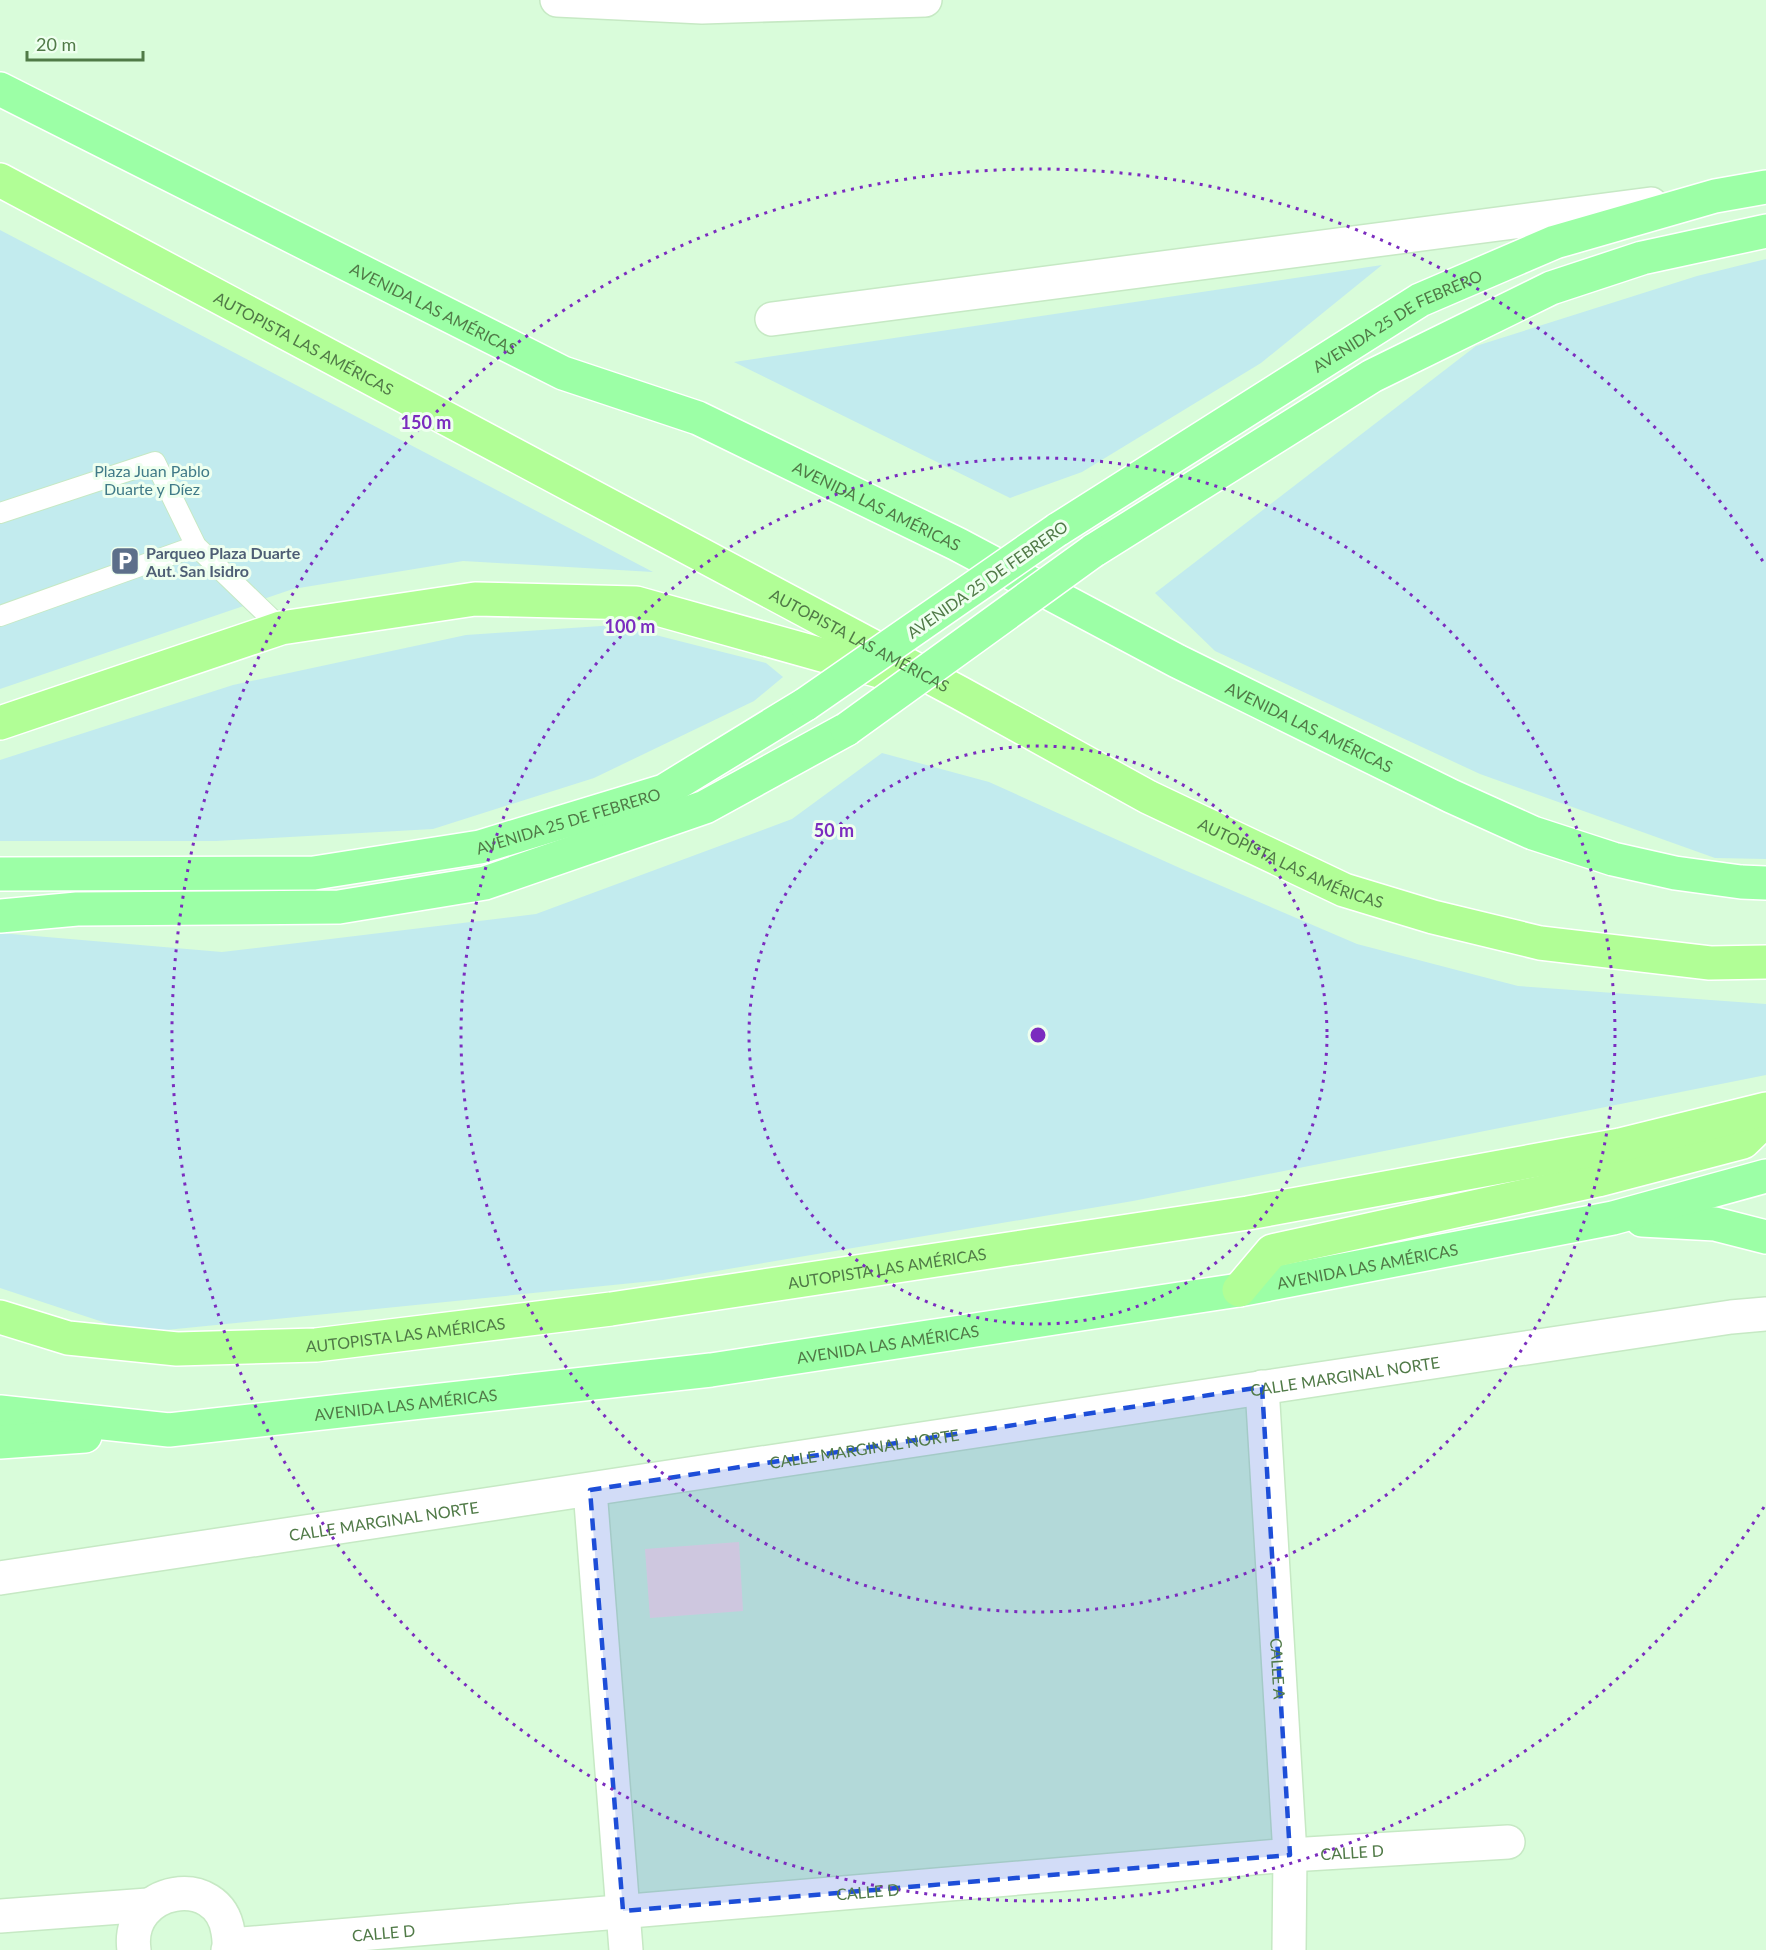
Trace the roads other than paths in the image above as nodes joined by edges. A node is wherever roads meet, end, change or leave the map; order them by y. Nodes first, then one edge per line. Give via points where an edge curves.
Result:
1 (557, 0) edge
2 (925, 0) edge
3 (0, 89) edge
4 (0, 180) edge
5 (1766, 187) edge
6 (1715, 196) junction
7 (1766, 231) edge
8 (772, 319) dead end
9 (0, 513) edge
10 (196, 546) junction
11 (0, 616) edge
12 (281, 628) junction
13 (960, 693) junction
14 (0, 723) edge
15 (0, 874) edge
16 (1766, 884) edge
17 (0, 916) edge
18 (1766, 962) edge
19 (1766, 1109) edge
20 (1766, 1120) edge
21 (1766, 1176) edge
22 (1613, 1218) junction
23 (1766, 1237) edge
24 (1239, 1290) junction
25 (1766, 1314) edge
26 (0, 1317) edge
27 (1262, 1387) junction
28 (0, 1412) edge
29 (169, 1430) junction
30 (0, 1442) edge
31 (590, 1490) junction
32 (0, 1578) edge
33 (1508, 1842) dead end
34 (1290, 1856) junction
35 (148, 1905) junction
36 (623, 1911) junction
37 (0, 1916) edge
38 (229, 1947) edge
39 (134, 1950) edge
40 (626, 1950) edge
41 (1289, 1950) edge

1 - 2 street via 702,7
3 - 16 main road, AVENIDA LAS AMÉRICAS via 563,373 709,423 957,544 1177,661 1533,833 1613,859 1675,873
4 - 13 highway, AUTOPISTA LAS AMÉRICAS
5 - 6 main road, AVENIDA 25 DE FEBRERO
6 - 8 street
6 - 15 main road, AVENIDA 25 DE FEBRERO, bridge via 1555,242 1420,300 1057,530 806,704 664,791 480,847 314,873
7 - 17 main road, AVENIDA 25 DE FEBRERO, bridge via 1641,258 1551,288 1372,376 1093,551 847,729 705,807 486,884 339,907 77,909
9 - 10 lane via 155,462
10 - 11 lane
10 - 12 lane
12 - 13 highway via 475,599 636,603
12 - 14 highway
13 - 18 highway, AUTOPISTA LAS AMÉRICAS via 1148,797 1344,890 1540,943 1710,963
19 - 26 highway, AUTOPISTA LAS AMÉRICAS via 1620,1145 1248,1213 610,1309 327,1344 177,1349 68,1338
20 - 24 highway via 1743,1142 1598,1180 1272,1251
21 - 22 main road, AVENIDA LAS AMÉRICAS
22 - 23 main road via 1715,1224
22 - 24 main road, AVENIDA LAS AMÉRICAS
24 - 29 main road, AVENIDA LAS AMÉRICAS via 711,1370
25 - 27 street, CALLE MARGINAL NORTE
27 - 31 street, CALLE MARGINAL NORTE
27 - 34 street, CALLE A
28 - 29 main road, AVENIDA LAS AMÉRICAS
29 - 30 main road
31 - 32 street, CALLE MARGINAL NORTE
31 - 36 street
33 - 34 street, CALLE D
34 - 36 street, CALLE D
34 - 41 street, CALLE A
35 - 37 street, CALLE D
35 - 38 street, CALLE D via 168,1894 192,1893 213,1904 226,1922
35 - 39 street via 136,1925
36 - 38 street, CALLE D
36 - 40 street

